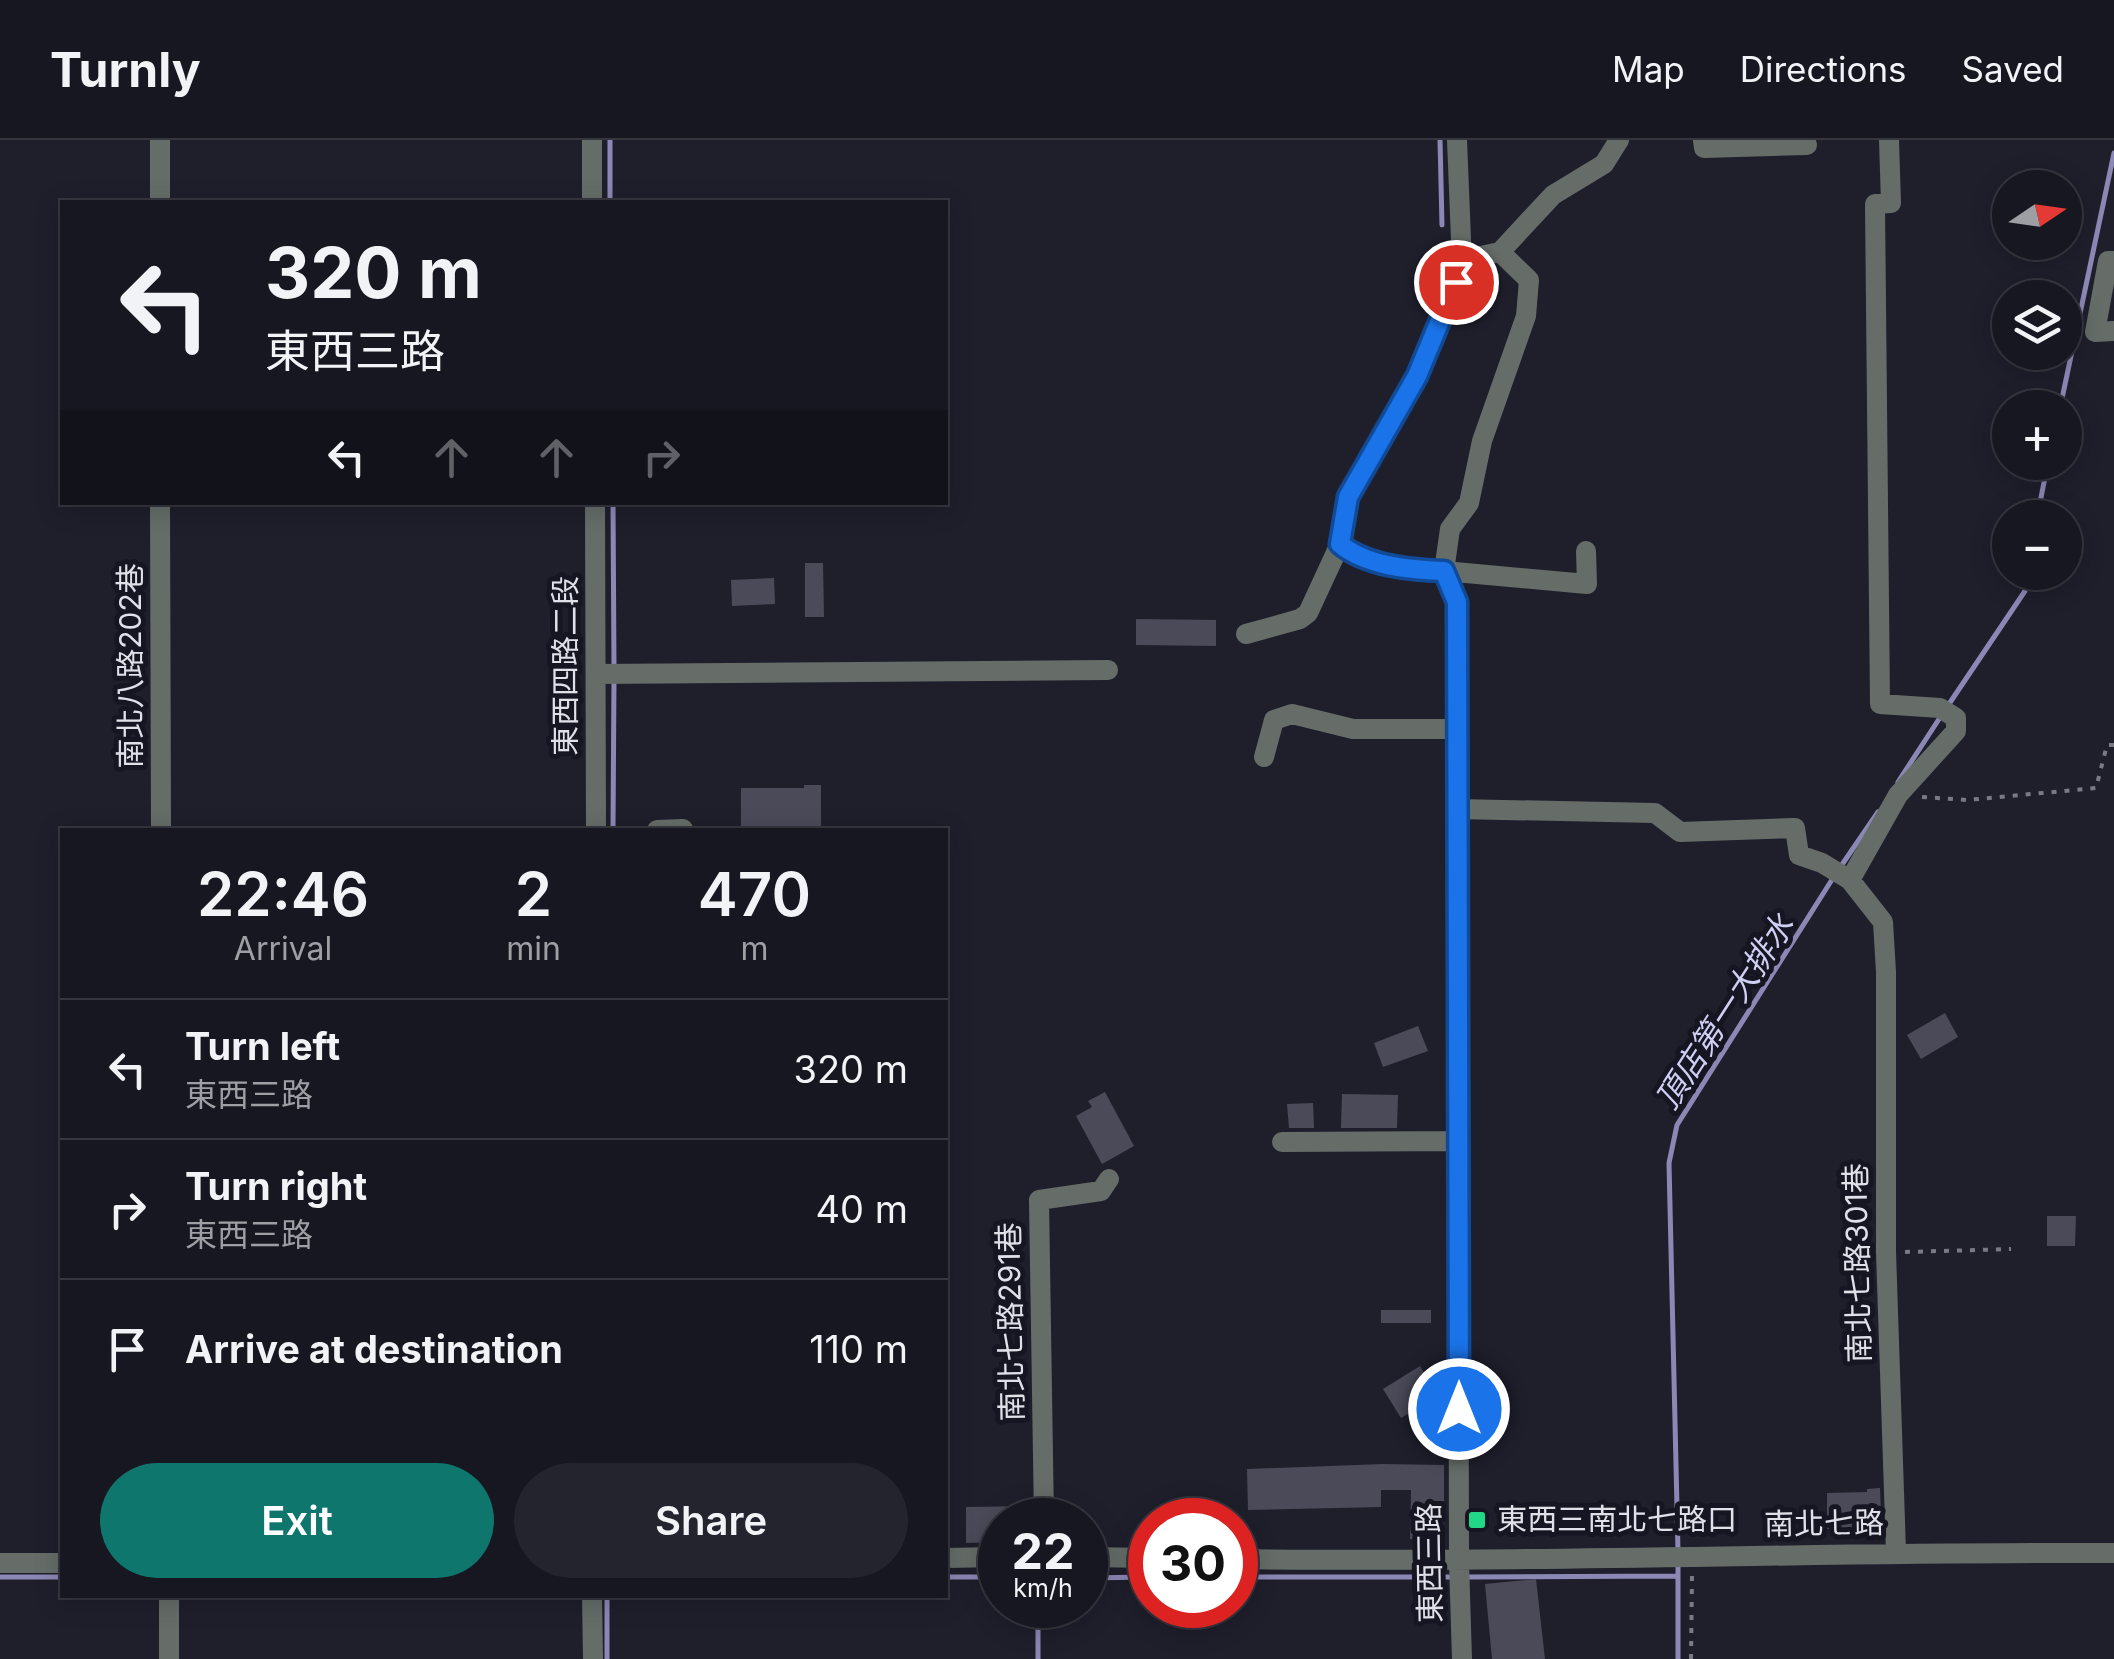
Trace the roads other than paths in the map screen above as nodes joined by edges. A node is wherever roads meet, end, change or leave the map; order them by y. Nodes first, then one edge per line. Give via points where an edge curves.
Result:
1 (160, 140) edge
2 (592, 140) edge
3 (1457, 140) edge
4 (1619, 140) edge
5 (1703, 140) edge
6 (1889, 140) edge
7 (1807, 146) dead end
8 (160, 200) edge
9 (592, 200) edge
10 (1500, 252) junction
11 (2114, 261) edge
12 (1462, 264) junction
13 (2114, 331) edge
14 (160, 505) edge
15 (595, 505) edge
16 (1340, 544) junction
17 (1586, 552) dead end
18 (1444, 571) junction
19 (1246, 634) dead end
20 (1108, 670) dead end
21 (597, 674) junction
22 (1458, 729) junction
23 (1264, 757) dead end
24 (1456, 809) junction
25 (161, 828) edge
26 (596, 828) edge
27 (1850, 880) junction
28 (1460, 1141) junction
29 (1282, 1142) dead end
30 (1109, 1179) dead end
31 (1044, 1498) edge
32 (1896, 1552) junction
33 (2114, 1553) edge
34 (978, 1557) edge
35 (948, 1558) edge
36 (1258, 1559) edge
37 (1459, 1562) junction
38 (0, 1563) edge
39 (60, 1563) edge
40 (170, 1598) edge
41 (592, 1598) edge
42 (170, 1659) edge
43 (593, 1659) edge
44 (1462, 1659) edge

1 - 8 street
2 - 9 street
3 - 12 street
4 - 10 street via 1604,164 1553,195
5 - 7 street via 1704,148
6 - 27 street via 1891,203 1875,204 1880,704 1940,708 1956,718 1956,730 1898,795
10 - 12 street
10 - 18 street via 1529,280 1526,316 1482,441 1469,504 1450,530
11 - 13 street via 2108,261 2095,332
12 - 16 street via 1417,376 1348,497
14 - 25 street, 南北八路202巷
15 - 21 street, 東西四路二段
16 - 18 street via 1354,556
16 - 19 street via 1308,613
17 - 18 street via 1586,584
18 - 22 street, 東西三路 via 1457,602
20 - 21 street
21 - 26 street, 東西四路二段
22 - 23 street via 1354,729 1292,714 1274,720
22 - 24 street, 東西三路
24 - 27 street via 1656,813 1680,832 1795,828 1799,855
24 - 28 street, 東西三路
27 - 32 street, 南北七路301巷 via 1883,922
28 - 29 street
28 - 37 street, 東西三路
30 - 31 street, 南北七路291巷 via 1100,1192 1039,1200
32 - 33 street, 南北七路
32 - 37 street, 南北七路
34 - 35 street
36 - 37 street, 南北七路
37 - 44 street, 東西三路
38 - 39 street
40 - 42 street
41 - 43 street

